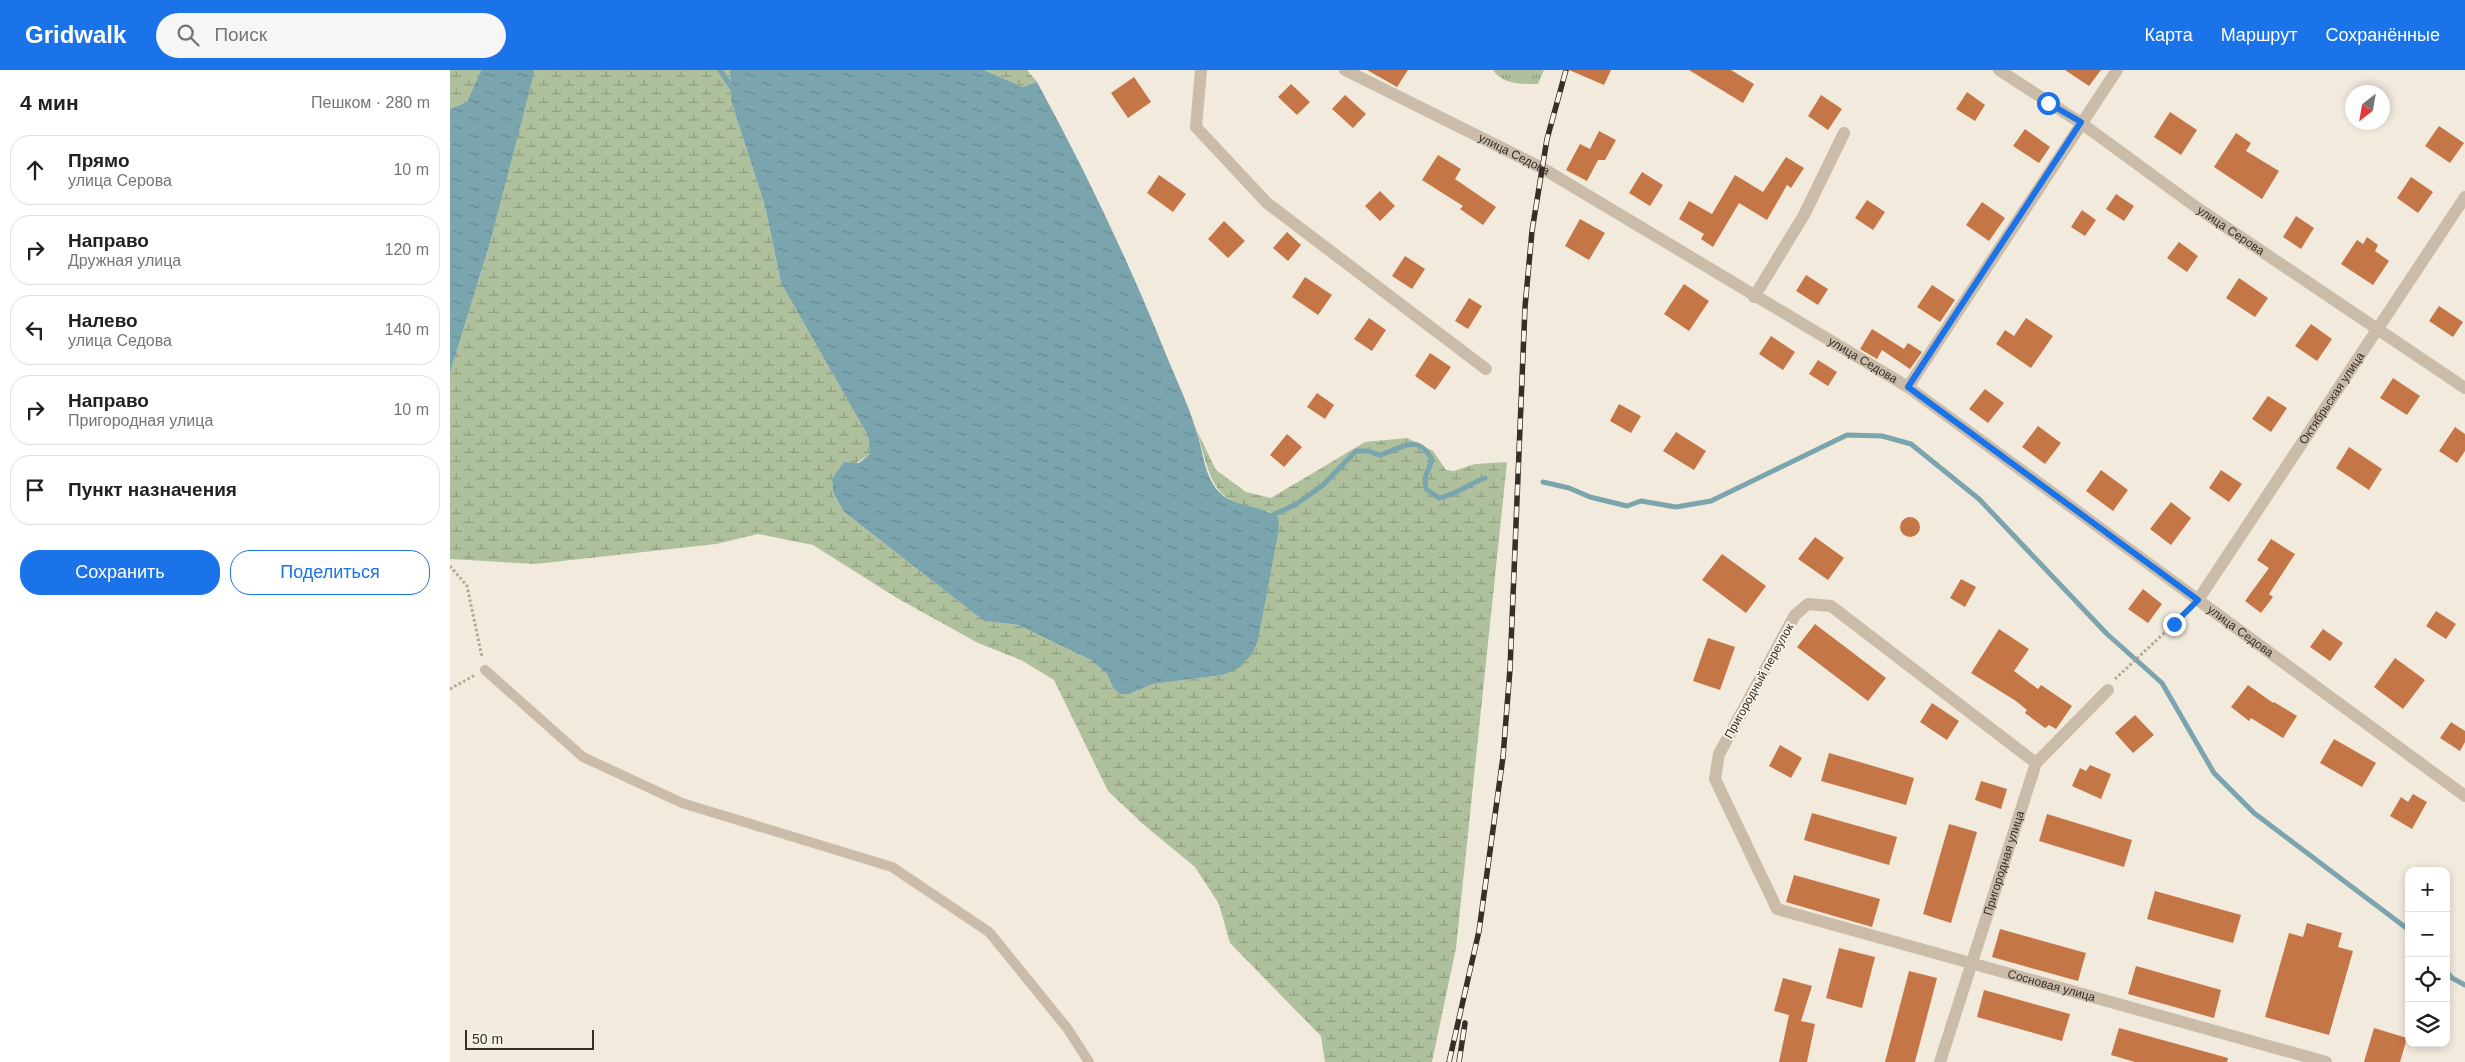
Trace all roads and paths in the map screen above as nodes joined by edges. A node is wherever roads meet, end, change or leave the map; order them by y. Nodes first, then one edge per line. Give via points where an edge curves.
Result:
1 (1201, 70) edge
2 (1345, 70) edge
3 (1999, 70) edge
4 (2117, 70) edge
5 (2081, 122) junction
6 (1844, 133) dead end
7 (2465, 196) edge
8 (1754, 297) junction
9 (2378, 328) junction
10 (1486, 369) dead end
11 (1908, 387) junction
12 (2465, 388) edge
13 (450, 566) edge
14 (2198, 600) junction
15 (485, 670) junction
16 (2111, 685) joint
17 (450, 689) edge
18 (2036, 763) junction
19 (2465, 795) edge
20 (1777, 909) joint
21 (1970, 962) junction
22 (2284, 1056) edge
23 (1089, 1062) edge
24 (1940, 1062) edge
25 (2326, 1062) edge

1 - 10 street via 1196,127 1268,204
2 - 8 street, улица Седова via 1542,168
3 - 5 street, улица Серова
4 - 5 street
5 - 9 street, улица Серова via 2196,207
5 - 11 street
6 - 8 street via 1804,215
7 - 9 street, Октябрьская улица
8 - 11 street, улица Седова
9 - 12 street, улица Серова
9 - 14 street, Октябрьская улица
11 - 14 street, улица Седова
13 - 15 path via 467,586
14 - 16 path
14 - 19 street, улица Седова
15 - 17 path
15 - 23 lane via 582,757 682,803 892,867 989,932 1067,1028
16 - 18 street, Пригородная улица
18 - 20 street, Пригородный переулок via 1831,606 1808,604 1795,615 1719,754 1715,779
18 - 21 street, Пригородная улица
20 - 21 street, Сосновая улица
21 - 22 street, Сосновая улица
21 - 24 street, Пригородная улица
22 - 25 street, Сосновая улица

